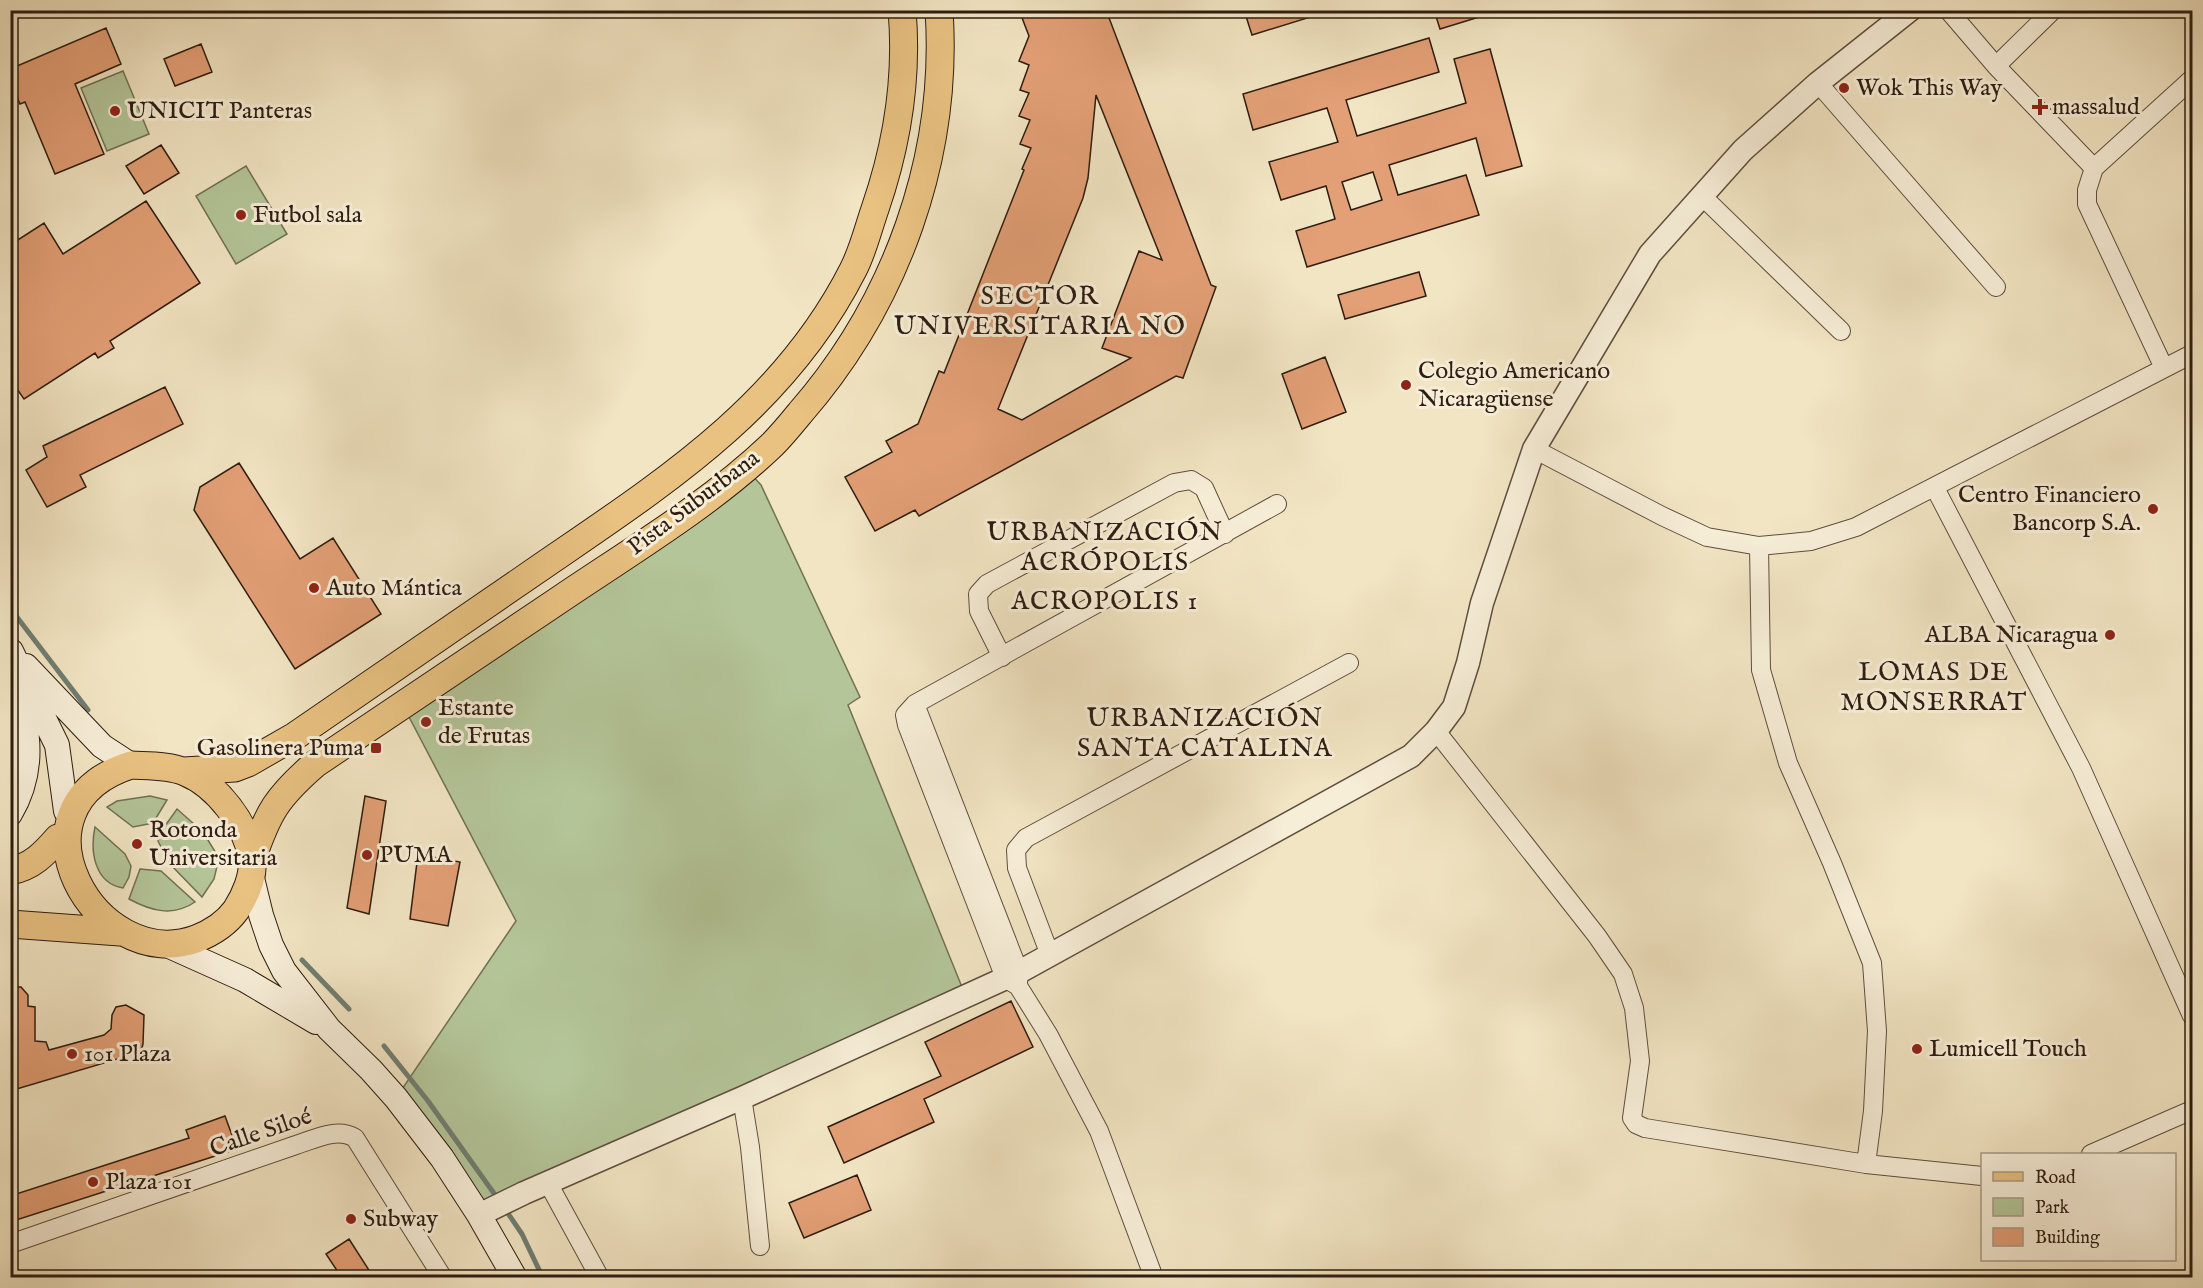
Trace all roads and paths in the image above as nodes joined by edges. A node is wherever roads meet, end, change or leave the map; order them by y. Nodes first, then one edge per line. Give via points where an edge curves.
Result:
1 (902, 10) edge
2 (939, 10) edge
3 (1910, 10) edge
4 (1948, 10) edge
5 (2053, 10) edge
6 (1996, 66) junction
7 (2193, 79) edge
8 (1818, 83) junction
9 (2094, 168) junction
10 (1702, 196) junction
11 (1996, 287) dead end
12 (1841, 332) dead end
13 (2193, 354) edge
14 (2164, 368) junction
15 (1534, 449) junction
16 (1935, 488) junction
17 (1277, 504) dead end
18 (1225, 534) junction
19 (1759, 546) junction
20 (11, 651) edge
21 (1002, 657) junction
22 (1349, 663) dead end
23 (1436, 731) junction
24 (130, 765) junction
25 (184, 771) junction
26 (66, 811) junction
27 (10, 814) edge
28 (58, 838) junction
29 (252, 867) junction
30 (10, 871) edge
31 (10, 924) edge
32 (121, 932) junction
33 (166, 945) junction
34 (1050, 955) junction
35 (1014, 979) junction
36 (2193, 1016) edge
37 (329, 1029) junction
38 (742, 1098) junction
39 (2193, 1110) edge
40 (2096, 1153) edge
41 (1866, 1164) junction
42 (1981, 1176) edge
43 (548, 1183) junction
44 (479, 1215) junction
45 (10, 1244) edge
46 (760, 1246) dead end
47 (443, 1278) edge
48 (515, 1278) edge
49 (600, 1278) edge
50 (1154, 1278) edge

1 - 25 main road, Pista Suburbana via 902,86 894,143 854,268 825,319 757,402 666,481 295,736 235,768
2 - 29 main road, Pista Suburbana via 934,133 922,188 902,249 882,290 824,386 773,444 720,488 315,764 273,808
3 - 8 street
4 - 6 street
5 - 6 street
6 - 9 street
7 - 9 street
8 - 10 street via 1743,150
8 - 11 street
9 - 14 street via 2087,204
10 - 12 street
10 - 15 street via 1650,254
13 - 14 street
14 - 16 street
15 - 19 street via 1707,537
15 - 23 street via 1482,603 1454,707
16 - 19 street via 1856,527 1811,541
16 - 36 street via 2081,768
17 - 18 street
18 - 21 street
18 - 21 street via 1204,488 1191,480 1174,483 987,584 978,594 979,611
19 - 41 street via 1761,670 1788,763 1872,963 1877,1032
20 - 24 main road via 102,746
20 - 26 main road via 57,745
20 - 27 main road via 29,744 22,794
21 - 35 street via 915,704 947,781
22 - 34 street via 1026,838 1016,850 1017,868
23 - 34 street via 1411,756
23 - 41 street via 1623,974 1634,1008 1640,1061 1632,1118 1636,1124
24 - 25 main road
24 - 26 main road via 97,779 81,791
25 - 29 main road via 228,805 241,827
26 - 28 main road
28 - 30 main road via 34,863
28 - 32 main road via 65,874 79,896
29 - 33 main road via 237,908 222,924 194,939
29 - 37 main road via 271,945 284,971
31 - 32 main road
32 - 33 main road
33 - 37 main road via 245,980
34 - 35 street
35 - 38 street
35 - 50 street via 1099,1131
37 - 44 main road via 396,1098
38 - 43 street
38 - 46 street
39 - 40 street
41 - 42 street
43 - 44 street
43 - 49 street
44 - 48 main road
45 - 47 street, Calle Siloé via 346,1132 356,1138

